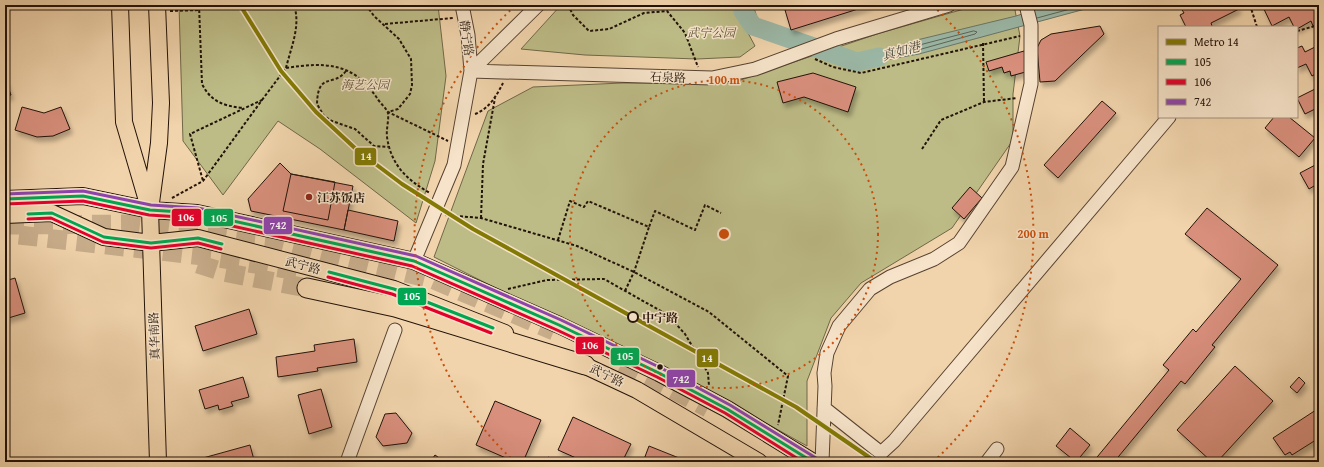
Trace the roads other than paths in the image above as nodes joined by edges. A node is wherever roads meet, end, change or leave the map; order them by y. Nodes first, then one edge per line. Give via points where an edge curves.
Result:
1 (120, 5) edge
2 (538, 5) edge
3 (949, 5) edge
4 (1026, 5) edge
5 (157, 8) edge
6 (463, 11) edge
7 (471, 71) junction
8 (1168, 118) edge
9 (5, 199) edge
10 (150, 210) junction
11 (5, 215) edge
12 (151, 243) junction
13 (414, 261) junction
14 (307, 288) tunnel mouth
15 (395, 330) dead end
16 (585, 365) junction
17 (824, 408) junction
18 (997, 449) dead end
19 (158, 462) edge
20 (347, 462) edge
21 (759, 462) edge
22 (813, 462) edge
23 (822, 462) edge
24 (987, 462) edge

1 - 10 main road, 真华南路 via 124,122
2 - 7 street
3 - 7 street, 石泉路 via 836,39 755,69 712,78
4 - 17 street via 1031,29 1032,84 1012,167 958,243 934,260 890,277 870,289 839,326 827,353
5 - 10 main road, 真华南路 via 161,103 159,143
6 - 7 street, 静宁路
7 - 13 street via 454,165
8 - 17 street via 894,441 881,453
9 - 10 main road via 83,196
10 - 12 main road, 真华南路
10 - 13 main road via 197,213
11 - 12 main road, 武宁路 via 52,213 104,237
12 - 16 main road, 武宁路 via 198,238 394,289
12 - 19 main road, 真华南路
13 - 22 main road via 659,373
14 - 16 highway via 395,307
15 - 20 street
16 - 21 main road, 武宁路 via 637,390
17 - 23 street
18 - 24 street

